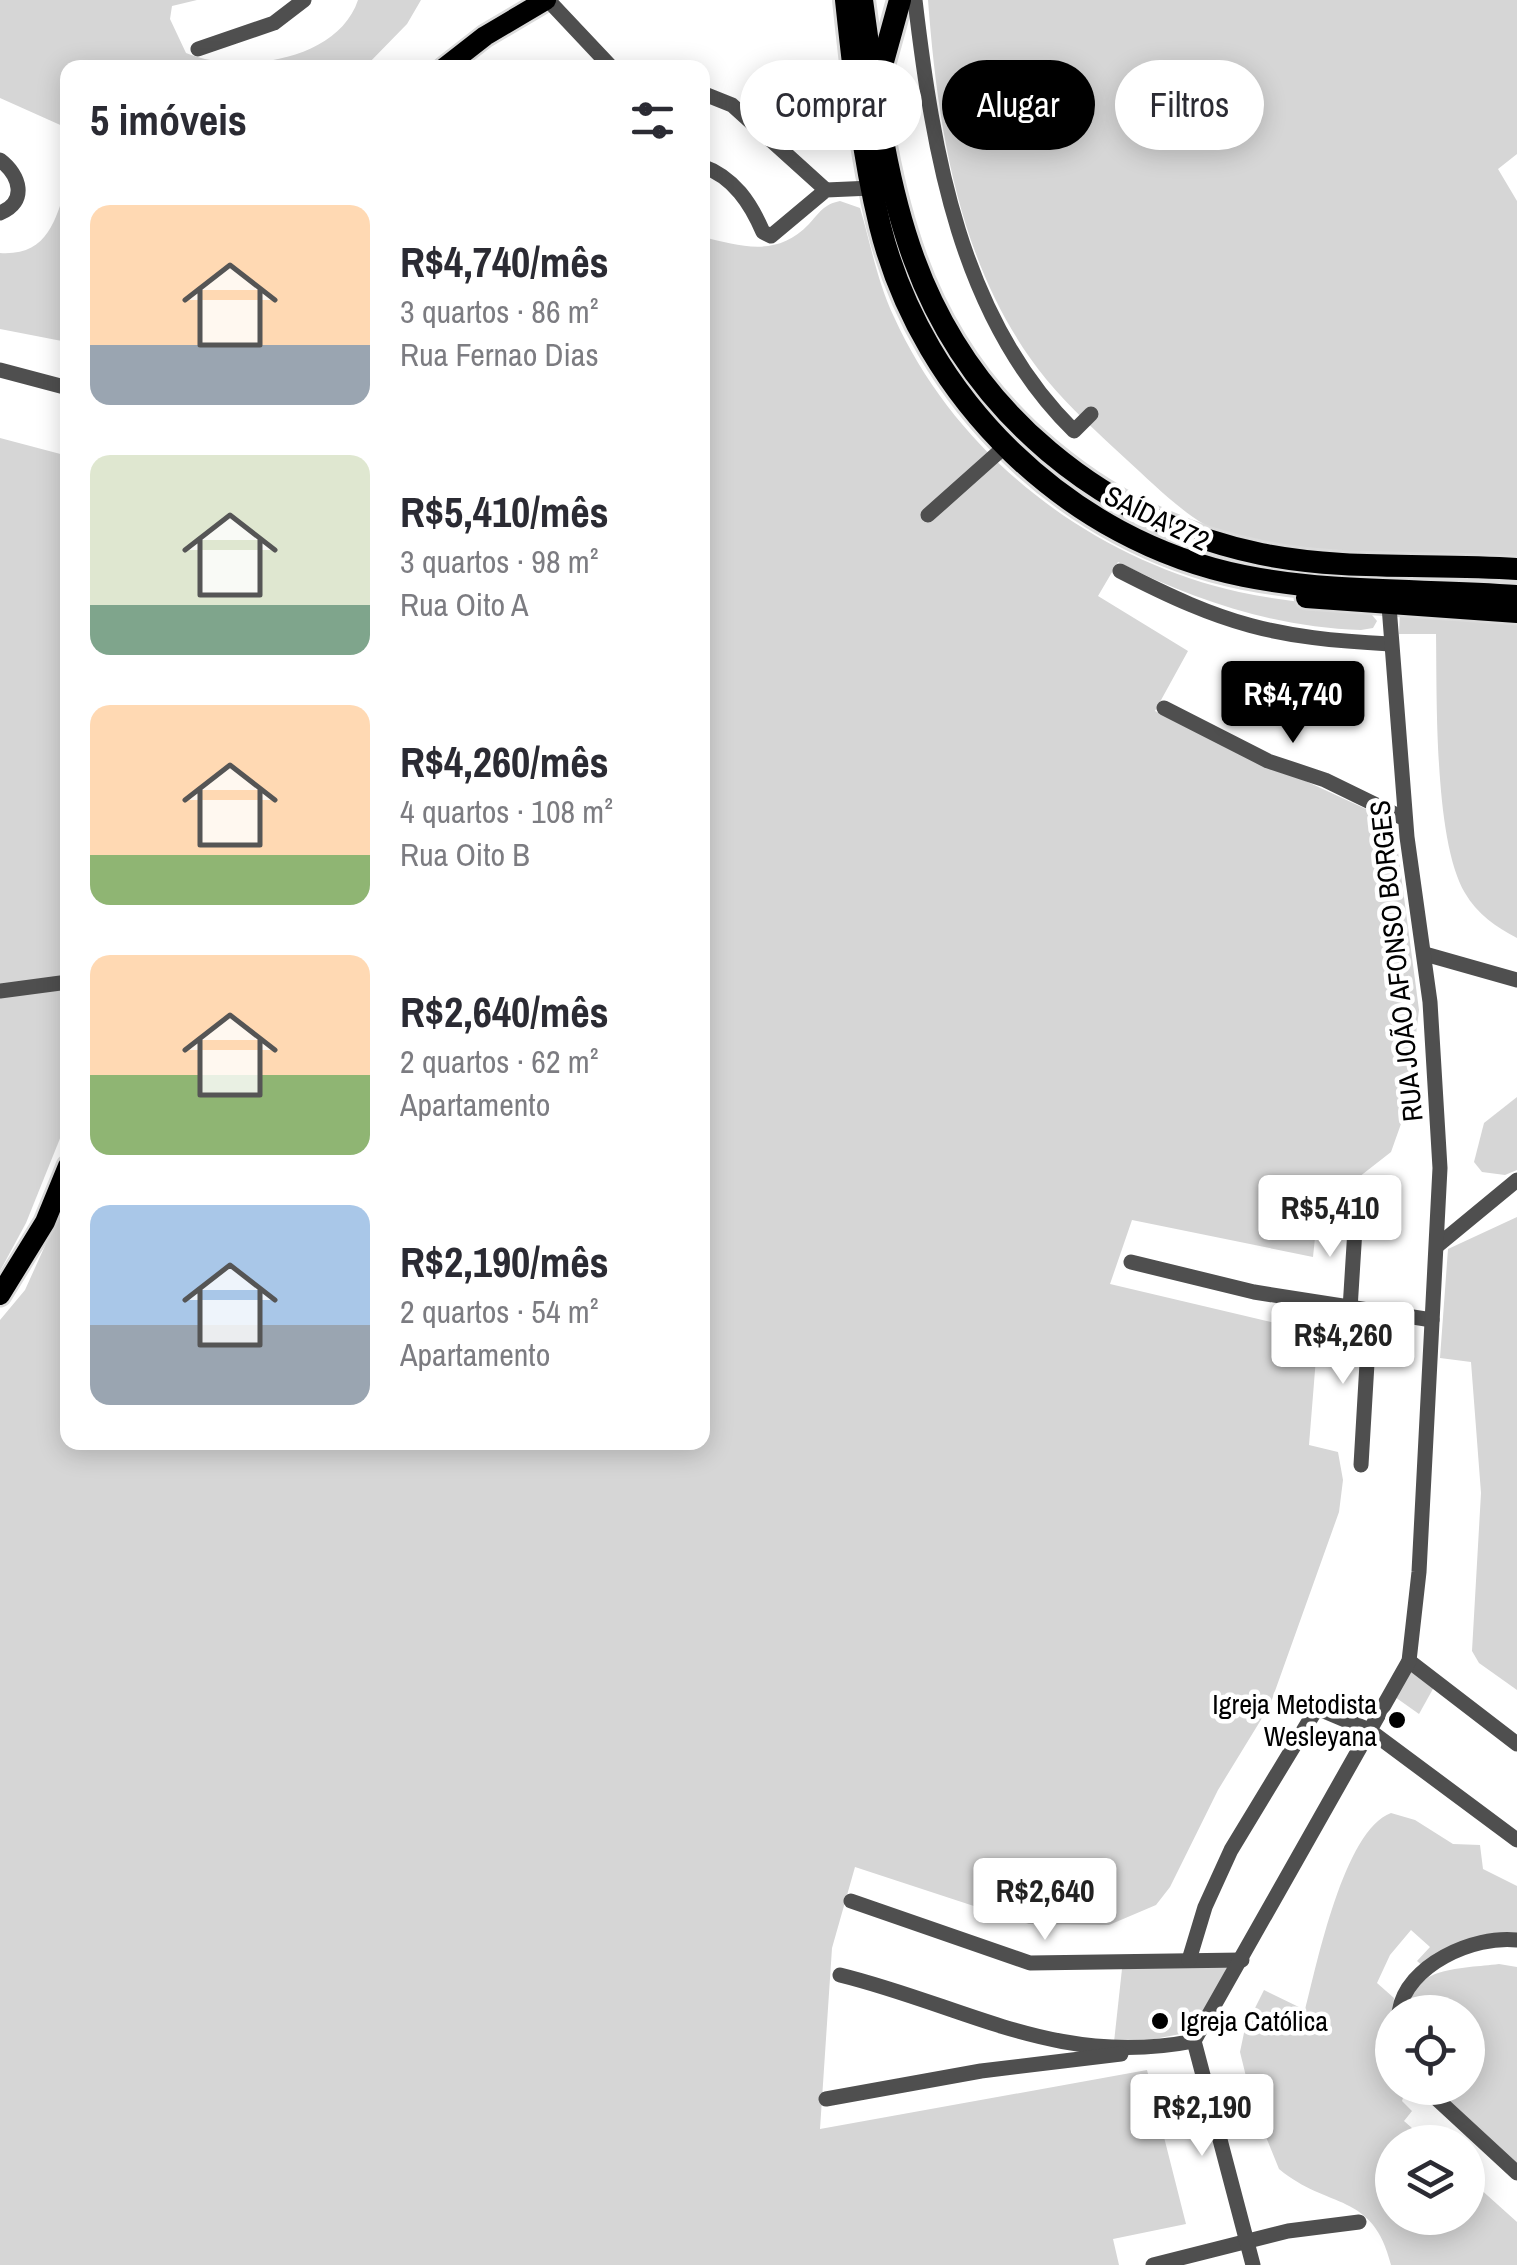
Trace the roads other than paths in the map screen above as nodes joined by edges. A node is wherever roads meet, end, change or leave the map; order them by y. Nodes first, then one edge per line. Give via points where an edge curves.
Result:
1 (304, 0) edge
2 (547, 0) edge
3 (900, 0) edge
4 (915, 0) edge
5 (848, 4) edge
6 (198, 50) dead end
7 (454, 60) edge
8 (604, 60) edge
9 (863, 60) edge
10 (882, 60) edge
11 (710, 96) edge
12 (887, 150) edge
13 (0, 160) edge
14 (710, 169) edge
15 (826, 190) junction
16 (874, 198) junction
17 (0, 213) edge
18 (0, 370) edge
19 (60, 386) edge
20 (1090, 414) dead end
21 (1001, 450) junction
22 (928, 515) dead end
23 (1517, 569) edge
24 (1120, 571) dead end
25 (1517, 596) edge
26 (1306, 598) joint
27 (1388, 606) junction
28 (1517, 613) edge
29 (1390, 644) junction
30 (1164, 708) dead end
31 (1405, 818) junction
32 (1425, 954) junction
33 (1517, 980) edge
34 (60, 983) edge
35 (0, 991) edge
36 (1517, 1180) edge
37 (60, 1185) edge
38 (1356, 1212) dead end
39 (1437, 1246) junction
40 (1131, 1262) dead end
41 (0, 1294) edge
42 (1350, 1310) junction
43 (1370, 1312) junction
44 (1432, 1320) junction
45 (1361, 1465) dead end
46 (1409, 1661) junction
47 (1368, 1730) junction
48 (1517, 1744) edge
49 (1514, 1834) edge
50 (852, 1901) dead end
51 (1517, 1940) edge
52 (1189, 1960) junction
53 (1242, 1960) junction
54 (840, 1975) dead end
55 (1405, 1995) edge
56 (1194, 2041) junction
57 (1150, 2050) junction
58 (826, 2099) dead end
59 (1443, 2105) edge
60 (1517, 2173) edge
61 (1359, 2222) dead end
62 (1246, 2240) junction
63 (1153, 2265) edge
64 (1253, 2265) edge

1 - 6 street via 274,23
2 - 7 main road
2 - 8 street
3 - 10 highway
4 - 20 street via 933,142 963,248 1025,376 1074,431
5 - 9 highway
5 - 16 highway
11 - 15 street via 732,105
12 - 23 highway via 908,242 946,327 982,384 1075,474 1158,522 1262,554
13 - 17 street via 19,191 13,206
14 - 15 street via 751,204 764,234 776,235
15 - 16 street
16 - 21 highway, SAÍDA 272 via 883,259 920,344
16 - 25 highway via 886,247 922,332 959,392 1004,447 1095,517 1185,560 1274,582
18 - 19 street
21 - 22 street
21 - 26 highway, SAÍDA 272 via 1046,490 1132,546 1212,578
24 - 29 street via 1192,608 1278,636
26 - 27 main road
27 - 28 main road
27 - 29 street, RUA JOÃO AFONSO BORGES
29 - 31 street, RUA JOÃO AFONSO BORGES
30 - 31 street via 1268,761
31 - 32 street, RUA JOÃO AFONSO BORGES
32 - 33 street
32 - 39 street, RUA JOÃO AFONSO BORGES via 1439,1126
34 - 35 street
36 - 39 street
37 - 41 main road
38 - 42 street
39 - 44 street, RUA JOÃO AFONSO BORGES
40 - 42 street
42 - 43 street
43 - 44 street
43 - 45 street
44 - 46 street, RUA JOÃO AFONSO BORGES
46 - 47 street, RUA JOÃO AFONSO BORGES
46 - 48 street
47 - 49 street
47 - 52 street via 1326,1710 1312,1711 1231,1850
47 - 53 street, RUA JOÃO AFONSO BORGES
50 - 52 street via 1030,1964
51 - 55 street via 1447,1956
52 - 53 street
53 - 56 street, RUA JOÃO AFONSO BORGES
54 - 57 street via 1025,2037
56 - 57 street
56 - 62 street
57 - 58 street
59 - 60 street
61 - 62 street
62 - 63 street
62 - 64 street

